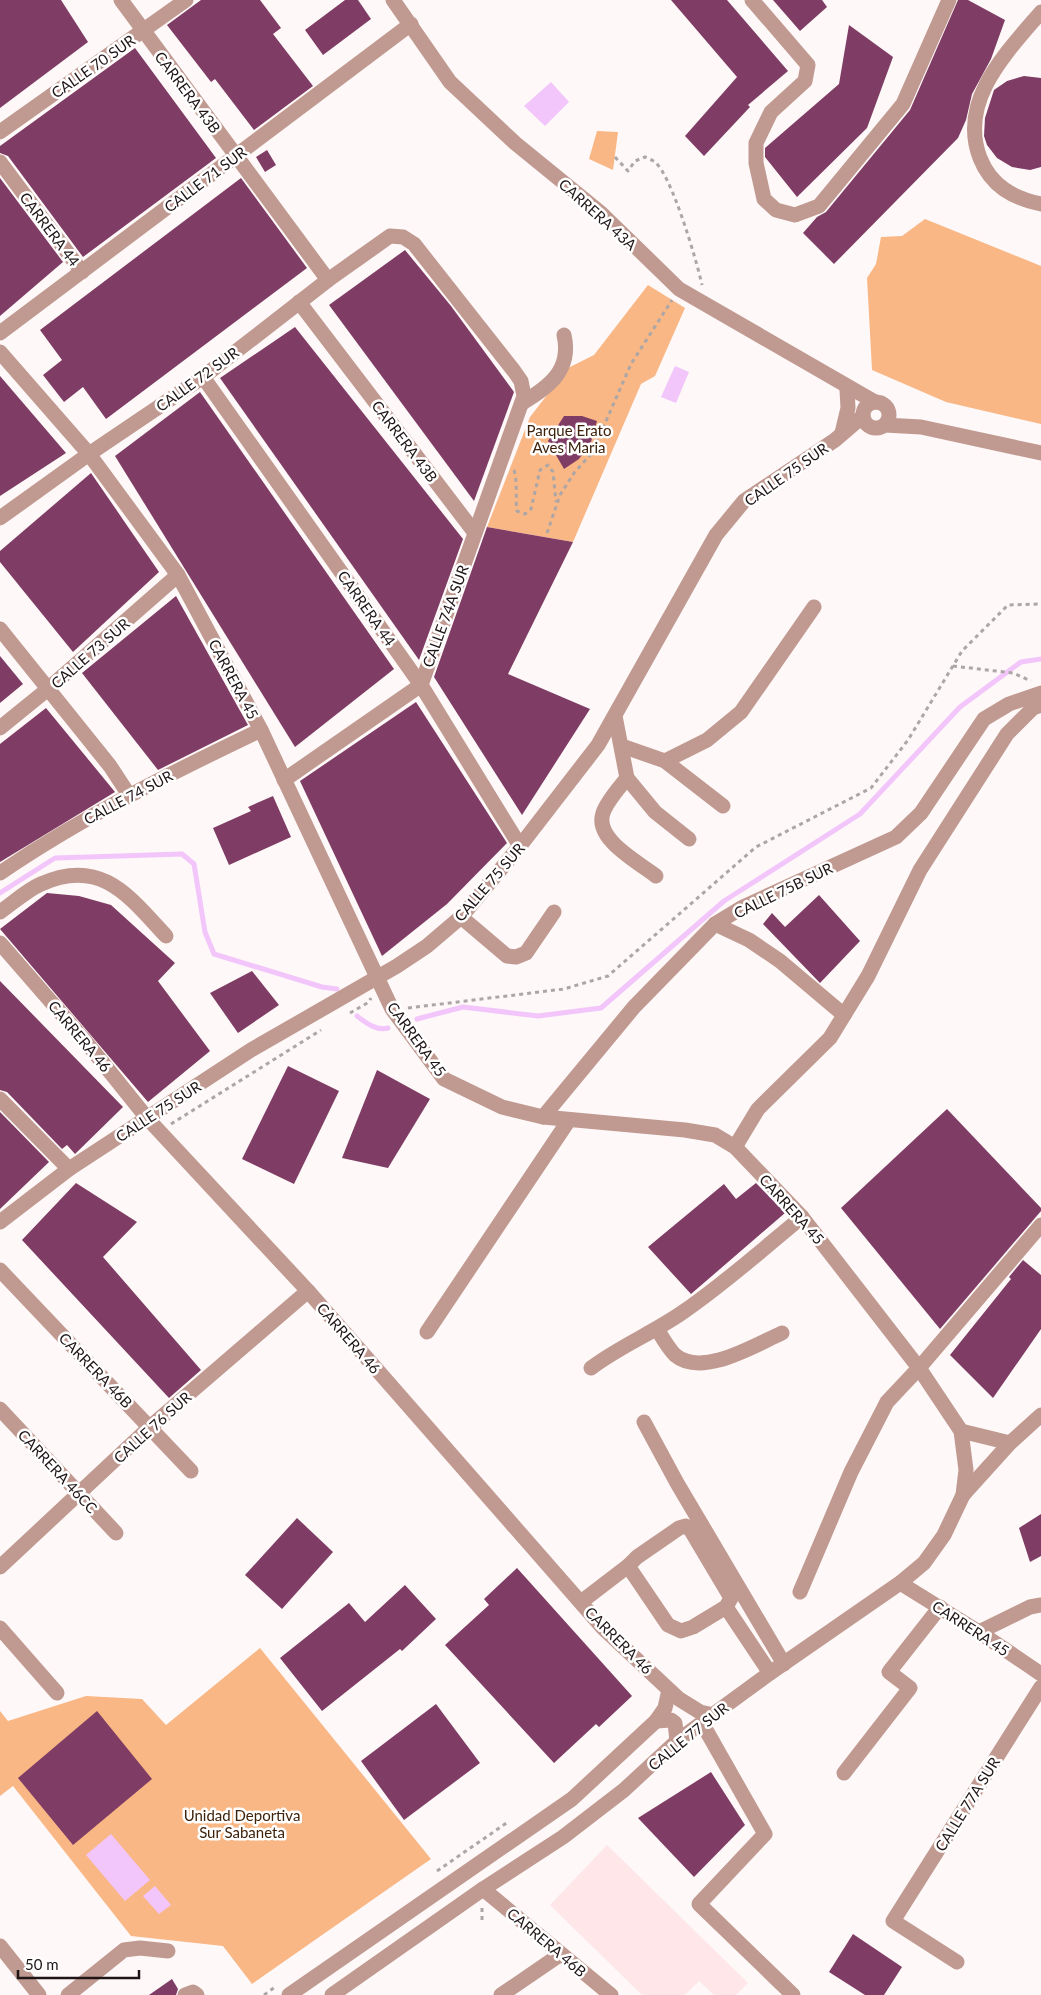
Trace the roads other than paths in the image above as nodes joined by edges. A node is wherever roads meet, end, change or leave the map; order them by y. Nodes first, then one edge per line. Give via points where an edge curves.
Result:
1 (121, 0) edge
2 (186, 0) edge
3 (393, 0) edge
4 (752, 0) edge
5 (949, 0) edge
6 (1041, 12) edge
7 (411, 24) junction
8 (143, 30) junction
9 (0, 132) edge
10 (236, 156) junction
11 (0, 162) edge
12 (1041, 204) edge
13 (82, 272) junction
14 (328, 280) junction
15 (299, 302) junction
16 (0, 333) edge
17 (564, 336) dead end
18 (0, 352) edge
19 (203, 377) junction
20 (844, 387) junction
21 (523, 397) junction
22 (874, 415) junction
23 (838, 437) junction
24 (1041, 453) edge
25 (89, 454) junction
26 (0, 518) edge
27 (475, 533) junction
28 (178, 575) junction
29 (814, 607) dead end
30 (0, 629) edge
31 (420, 685) junction
32 (1038, 688) edge
33 (48, 689) junction
34 (1041, 705) edge
35 (615, 716) junction
36 (0, 728) edge
37 (261, 730) junction
38 (622, 746) junction
39 (665, 761) junction
40 (627, 778) junction
41 (284, 780) junction
42 (129, 795) junction
43 (724, 806) dead end
44 (689, 839) dead end
45 (520, 846) junction
46 (0, 873) edge
47 (656, 876) dead end
48 (0, 912) edge
49 (554, 912) dead end
50 (461, 917) junction
51 (715, 924) junction
52 (166, 936) dead end
53 (0, 943) edge
54 (376, 978) junction
55 (844, 1015) junction
56 (0, 1099) edge
57 (543, 1117) junction
58 (147, 1118) junction
59 (570, 1120) junction
60 (735, 1147) junction
61 (69, 1170) junction
62 (802, 1216) junction
63 (0, 1222) edge
64 (1041, 1225) edge
65 (0, 1270) edge
66 (308, 1291) junction
67 (657, 1329) junction
68 (427, 1332) dead end
69 (782, 1333) dead end
70 (591, 1368) dead end
71 (919, 1368) junction
72 (0, 1409) edge
73 (1041, 1415) edge
74 (644, 1422) dead end
75 (150, 1427) junction
76 (961, 1430) junction
77 (1010, 1443) junction
78 (191, 1471) dead end
79 (78, 1494) junction
80 (963, 1495) junction
81 (116, 1533) dead end
82 (628, 1566) junction
83 (0, 1567) edge
84 (900, 1583) junction
85 (800, 1592) dead end
86 (581, 1602) junction
87 (1041, 1605) edge
88 (726, 1607) junction
89 (940, 1607) junction
90 (0, 1628) edge
91 (979, 1632) junction
92 (784, 1664) junction
93 (770, 1673) junction
94 (1041, 1674) edge
95 (1041, 1687) edge
96 (669, 1690) junction
97 (57, 1693) dead end
98 (708, 1719) junction
99 (656, 1721) junction
100 (677, 1741) junction
101 (844, 1773) dead end
102 (483, 1889) junction
103 (0, 1946) edge
104 (168, 1951) dead end
105 (561, 1954) junction
106 (957, 1962) dead end
107 (39, 1995) edge
108 (68, 1995) edge
109 (186, 1995) edge
110 (197, 1995) edge
111 (290, 1995) edge
112 (332, 1995) edge
113 (501, 1995) edge
114 (610, 1995) edge
115 (793, 1995) edge

1 - 8 street, CARRERA 43B
2 - 8 street, CALLE 70 SUR
3 - 7 street, CARRERA 43A
4 - 5 street via 808,65 805,81 771,112 756,143 756,163 764,199 776,210 795,215 819,206 903,104
6 - 12 street via 992,72 979,100 973,126 975,145 989,178 1002,189
7 - 10 street, CALLE 71 SUR
7 - 20 street, CARRERA 43A via 450,82 515,142 601,213 679,289
8 - 9 street, CALLE 70 SUR
8 - 10 street, CARRERA 43B
10 - 13 street, CALLE 71 SUR
10 - 14 street, CARRERA 43B
11 - 13 street, CARRERA 44
13 - 16 street, CALLE 71 SUR
14 - 15 street, CALLE 72 SUR
14 - 21 street, CALLE 72 SUR via 390,236 403,237 414,244 514,371
15 - 19 street, CALLE 72 SUR
15 - 27 street, CARRERA 43B
17 - 21 street via 567,350 563,365 553,380
18 - 25 street, CARRERA 45
19 - 25 street, CALLE 72 SUR
19 - 31 street, CARRERA 44
20 - 22 street, CARRERA 43A
20 - 23 street via 848,408
21 - 27 street, CALLE 74A SUR
22 - 23 street, CALLE 75 SUR
22 - 24 street
23 - 35 street, CALLE 75 SUR via 744,501 716,535
25 - 26 street, CALLE 72 SUR
25 - 28 street, CARRERA 45
27 - 31 street, CALLE 74A SUR
28 - 33 street, CALLE 73 SUR
28 - 37 street, CARRERA 45
29 - 39 street via 741,712 707,740
30 - 33 street
31 - 41 street, CALLE 74A SUR
31 - 45 street, CARRERA 44
32 - 51 street, CALLE 75B SUR via 984,719 922,813 896,837 743,906
33 - 36 street, CALLE 73 SUR
33 - 42 street via 110,766
34 - 55 street via 1033,708 1007,734 920,870 868,976
35 - 38 street
35 - 45 street, CALLE 75 SUR via 598,744
37 - 41 street, CARRERA 45
37 - 42 street, CALLE 74 SUR
38 - 39 street
38 - 40 street
39 - 43 street
40 - 44 street via 655,812
40 - 47 street via 603,812 601,824 606,837
41 - 54 street, CARRERA 45
42 - 46 street, CALLE 74 SUR via 48,840
45 - 50 street, CALLE 75 SUR
48 - 52 street via 40,884 83,874 110,881 137,904
49 - 50 street via 526,954 516,957 506,956
50 - 54 street, CALLE 75 SUR via 427,946
51 - 55 street via 749,940 780,961
51 - 57 street, CALLE 75B SUR via 634,1007
53 - 58 street, CARRERA 46
54 - 57 street, CARRERA 45 via 392,1009 444,1079 502,1107
54 - 58 street, CALLE 75 SUR via 251,1050
55 - 60 street via 830,1038 758,1109
56 - 61 street
57 - 59 street, CARRERA 45
58 - 61 street, CALLE 75 SUR
58 - 66 street, CARRERA 46
59 - 60 street, CARRERA 45 via 714,1135
59 - 68 street
60 - 62 street, CARRERA 45
61 - 63 street, CALLE 75 SUR
62 - 67 street via 684,1312
62 - 71 street, CARRERA 45
64 - 71 street
65 - 75 street, CARRERA 46B
66 - 75 street, CALLE 76 SUR
66 - 86 street, CARRERA 46
67 - 69 street via 675,1355 690,1362 710,1363
67 - 70 street via 611,1353
71 - 76 street, CARRERA 45
71 - 85 street via 887,1402
72 - 79 street, CARRERA 46CC
73 - 77 street, CALLE 77 SUR
74 - 92 street
75 - 78 street, CARRERA 46B
75 - 79 street, CALLE 76 SUR
76 - 77 street
76 - 80 street, CARRERA 45 via 966,1470
77 - 80 street, CALLE 77 SUR
79 - 81 street, CARRERA 46CC
79 - 83 street, CALLE 76 SUR
80 - 84 street, CALLE 77 SUR via 944,1535 924,1563
82 - 86 street
82 - 88 street via 668,1625 681,1631
82 - 88 street via 686,1526 731,1598
84 - 89 street, CARRERA 45
84 - 92 street, CALLE 77 SUR
86 - 96 street, CARRERA 46 via 603,1628
87 - 91 street via 1030,1607
88 - 93 street
89 - 91 street, CARRERA 45
89 - 101 street via 889,1672 910,1688
90 - 97 street
91 - 94 street, CARRERA 45
92 - 93 street, CALLE 77 SUR
93 - 98 street, CALLE 77 SUR
95 - 106 street, CALLE 77A SUR via 893,1921
96 - 98 street, CARRERA 46
96 - 99 street, CALLE 77 SUR
98 - 100 street, CALLE 77 SUR
98 - 115 street via 765,1834 698,1904
99 - 100 street via 671,1720 675,1723
99 - 111 street, CALLE 77 SUR via 572,1799
100 - 102 street, CALLE 77 SUR via 593,1815
102 - 105 street, CARRERA 46B
102 - 112 street, CALLE 77 SUR
103 - 107 street
104 - 108 street via 124,1950
105 - 113 street
105 - 114 street, CARRERA 46B
109 - 110 street via 193,1992

